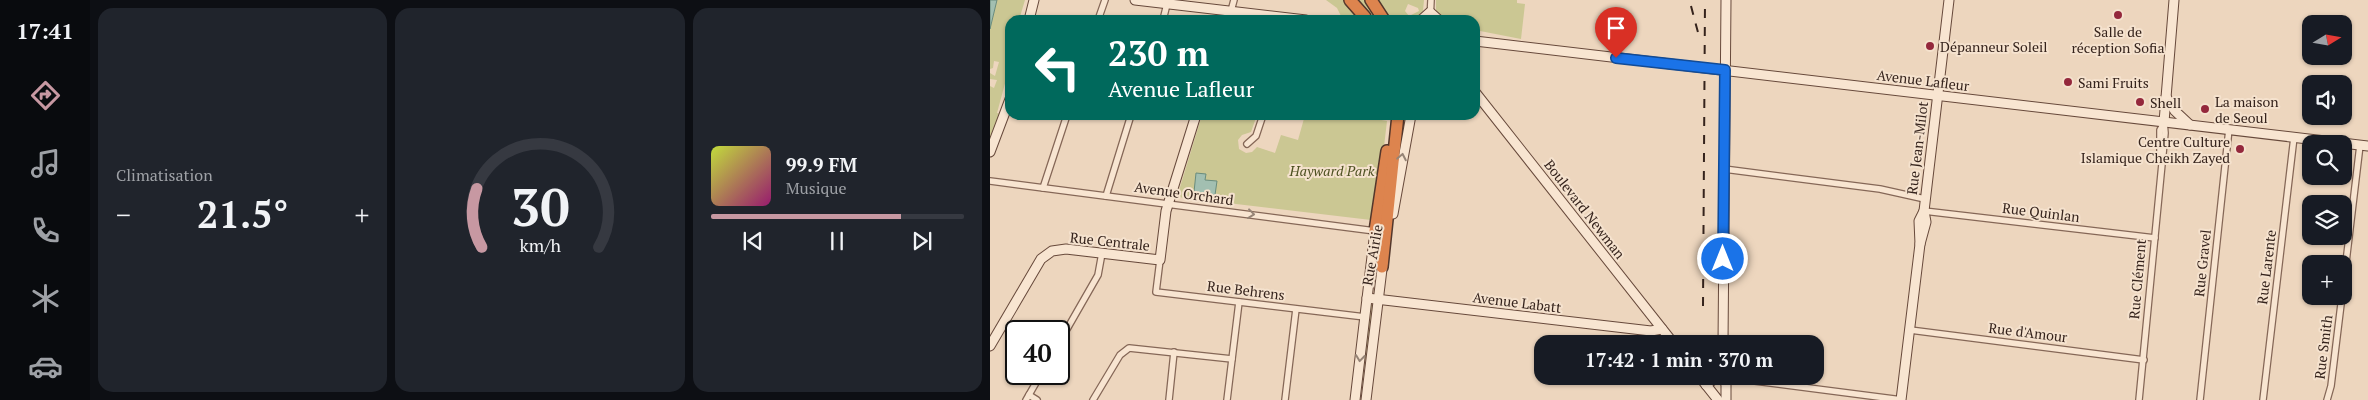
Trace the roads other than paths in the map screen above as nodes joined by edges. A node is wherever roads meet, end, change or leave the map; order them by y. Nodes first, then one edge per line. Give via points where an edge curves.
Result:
1 (1034, 0) edge
2 (1105, 0) edge
3 (1135, 0) edge
4 (1234, 0) edge
5 (1350, 0) edge
6 (1372, 0) edge
7 (1431, 0) edge
8 (1726, 0) edge
9 (1949, 0) edge
10 (2174, 0) edge
11 (1167, 4) junction
12 (1030, 15) edge
13 (1100, 15) edge
14 (1164, 15) edge
15 (1224, 15) edge
16 (1229, 15) edge
17 (1363, 15) edge
18 (1381, 15) edge
19 (1430, 15) edge
20 (1480, 42) edge
21 (1725, 70) junction
22 (1937, 96) junction
23 (2166, 97) junction
24 (1480, 98) edge
25 (1005, 112) edge
26 (1065, 120) edge
27 (1130, 120) edge
28 (1194, 120) edge
29 (1261, 120) edge
30 (1390, 120) edge
31 (1397, 120) edge
32 (1411, 120) edge
33 (2164, 122) junction
34 (2190, 125) junction
35 (2229, 129) junction
36 (2294, 137) junction
37 (1247, 144) dead end
38 (2364, 146) edge
39 (990, 152) edge
40 (1724, 169) junction
41 (990, 182) edge
42 (1043, 188) junction
43 (1106, 196) junction
44 (1925, 199) junction
45 (1168, 204) junction
46 (1924, 210) junction
47 (1375, 231) junction
48 (2154, 238) junction
49 (1102, 253) junction
50 (2348, 255) edge
51 (1160, 260) junction
52 (1382, 266) junction
53 (1367, 298) junction
54 (1378, 299) junction
55 (1239, 302) junction
56 (2341, 305) edge
57 (1296, 309) junction
58 (1365, 317) junction
59 (1070, 324) edge
60 (1662, 330) junction
61 (1910, 330) junction
62 (1666, 335) edge
63 (1723, 335) edge
64 (990, 346) edge
65 (1174, 352) junction
66 (1232, 359) junction
67 (2144, 360) junction
68 (1035, 385) edge
69 (1706, 385) edge
70 (1726, 385) edge
71 (1785, 385) edge
72 (1027, 398) edge
73 (1037, 400) edge
74 (1093, 400) edge
75 (1169, 400) edge
76 (1227, 400) edge
77 (1285, 400) edge
78 (1355, 400) edge
79 (1366, 400) edge
80 (1718, 400) edge
81 (1726, 400) edge
82 (1902, 400) edge
83 (2139, 400) edge
84 (2200, 400) edge
85 (2263, 400) edge
86 (2327, 400) edge

1 - 12 main road
2 - 13 street
3 - 11 main road
4 - 16 street
5 - 17 highway
6 - 18 highway
7 - 19 street
8 - 21 main road
9 - 22 main road, Rue Jean-Milot
10 - 23 main road, Rue Clément
11 - 14 street
11 - 15 main road
20 - 21 main road, Avenue Lafleur
21 - 22 main road, Avenue Lafleur
21 - 40 main road
22 - 33 main road, Avenue Lafleur
22 - 44 main road, Rue Jean-Milot
23 - 33 main road, Rue Clément
23 - 34 main road
24 - 60 main road, Boulevard Newman
25 - 39 main road
26 - 42 street
27 - 43 street
28 - 45 main road, Rue Centrale
29 - 37 street via 1256,136
30 - 47 highway
31 - 52 highway
52 -> 32 main road, Rue Airlie
33 - 34 main road, Avenue Lafleur
33 - 48 street, Rue Clément via 2160,134
34 - 35 main road, Avenue Lafleur
35 - 36 main road, Avenue Lafleur
35 - 84 street, Rue Gravel
36 - 38 main road, Avenue Lafleur
36 - 85 street, Rue Larente
38 - 50 street
40 - 44 street via 1880,189
40 - 63 main road
41 - 42 street, Avenue Orchard
42 - 43 street, Avenue Orchard
43 - 45 street, Avenue Orchard
44 - 46 main road, Rue Jean-Milot
45 -> 47 street, Avenue Orchard
45 - 51 main road, Rue Centrale
46 - 48 street, Rue Quinlan
46 - 61 main road, Rue Jean-Milot via 1926,222 1920,244
47 - 53 main road, Rue Airlie
48 - 67 street, Rue Clément
49 - 51 main road, Rue Centrale
49 - 59 street via 1095,280
49 - 64 main road, Rue Centrale via 1066,249 1046,255
51 - 55 street, Rue Behrens via 1156,292
52 - 54 main road, Rue Airlie
53 - 54 main road, Avenue Labatt
53 - 58 main road, Rue Airlie
54 - 60 main road, Avenue Labatt
54 - 79 main road, Rue Airlie
55 - 57 street, Rue Behrens
55 - 66 street
56 - 86 street, Rue Smith
57 - 58 street, Rue Behrens
57 - 77 street
58 -> 78 main road, Rue Airlie
60 - 62 main road, Boulevard Newman
61 - 67 street, Rue d'Amour
61 - 82 main road, Rue Jean-Milot
65 - 66 street
65 - 74 street via 1126,350 1117,358
65 - 75 street
66 - 76 street
67 - 83 street, Rue Clément
68 - 72 street
69 - 80 main road
70 - 81 main road
71 - 82 street
72 - 73 street

